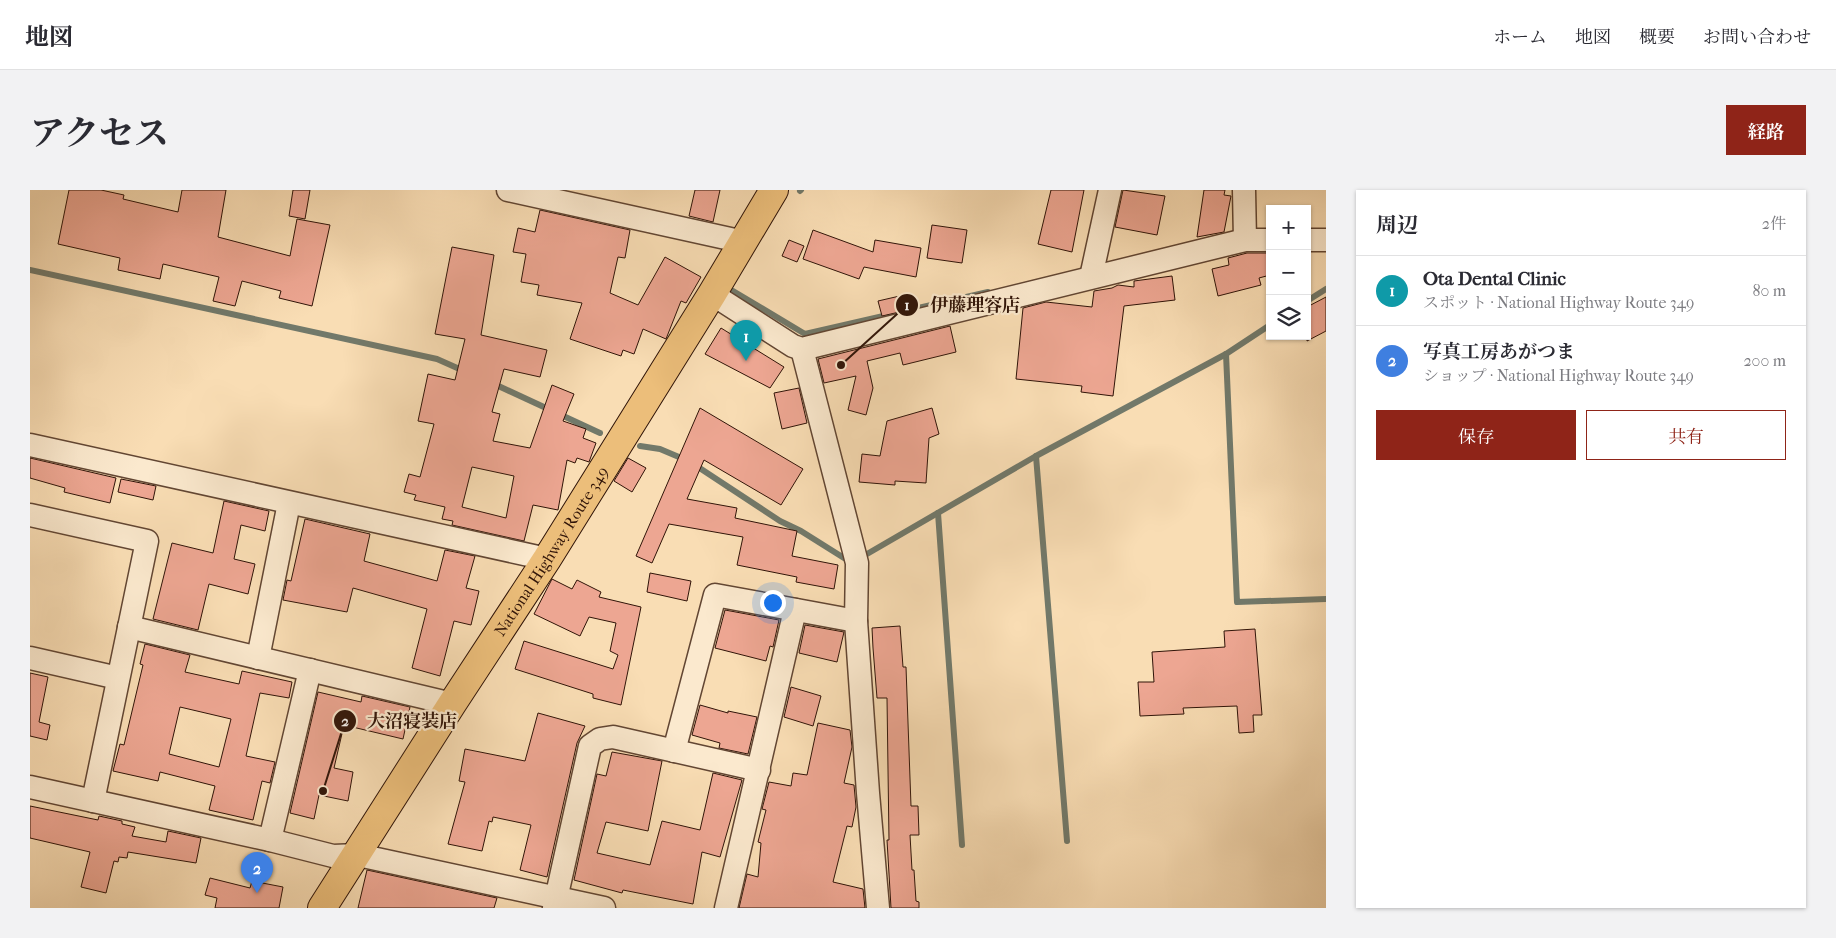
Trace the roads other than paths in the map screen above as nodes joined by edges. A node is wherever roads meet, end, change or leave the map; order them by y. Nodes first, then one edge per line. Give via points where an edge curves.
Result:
1 (508, 190) edge
2 (774, 190) edge
3 (1110, 190) edge
4 (1244, 190) edge
5 (1245, 240) junction
6 (1266, 240) edge
7 (1311, 240) edge
8 (1326, 240) edge
9 (744, 242) junction
10 (1091, 276) junction
11 (712, 294) junction
12 (802, 349) junction
13 (30, 445) edge
14 (289, 503) junction
15 (30, 515) edge
16 (547, 559) junction
17 (796, 610) junction
18 (856, 621) junction
19 (129, 627) junction
20 (30, 658) edge
21 (258, 658) junction
22 (310, 670) junction
23 (118, 678) junction
24 (452, 704) junction
25 (674, 751) junction
26 (758, 770) junction
27 (30, 787) edge
28 (93, 801) junction
29 (270, 840) junction
30 (358, 855) junction
31 (556, 903) edge
32 (322, 908) edge
33 (604, 908) edge
34 (726, 908) edge
35 (878, 908) edge

1 - 9 street
2 - 9 highway, National Highway Route 349
3 - 10 street
4 - 5 street
5 - 6 street
5 - 10 street
7 - 8 street
9 - 11 highway, National Highway Route 349
10 - 12 street
11 - 12 street
11 - 16 highway, National Highway Route 349
12 - 18 street via 857,563
13 - 14 street
14 - 16 street
14 - 21 street
15 - 19 street via 147,541
16 - 24 highway, National Highway Route 349
17 - 18 street
17 - 25 street via 715,595
17 - 26 street
18 - 35 street
19 - 21 street
19 - 23 street
20 - 23 street
21 - 22 street
22 - 24 street
22 - 29 street
23 - 28 street
24 - 30 highway, National Highway Route 349
25 - 26 street
25 - 31 street via 613,737 600,739 590,746
26 - 34 street
27 - 28 street
28 - 29 street
29 - 30 street via 333,856
30 - 31 street
30 - 32 highway, National Highway Route 349
31 - 33 street

